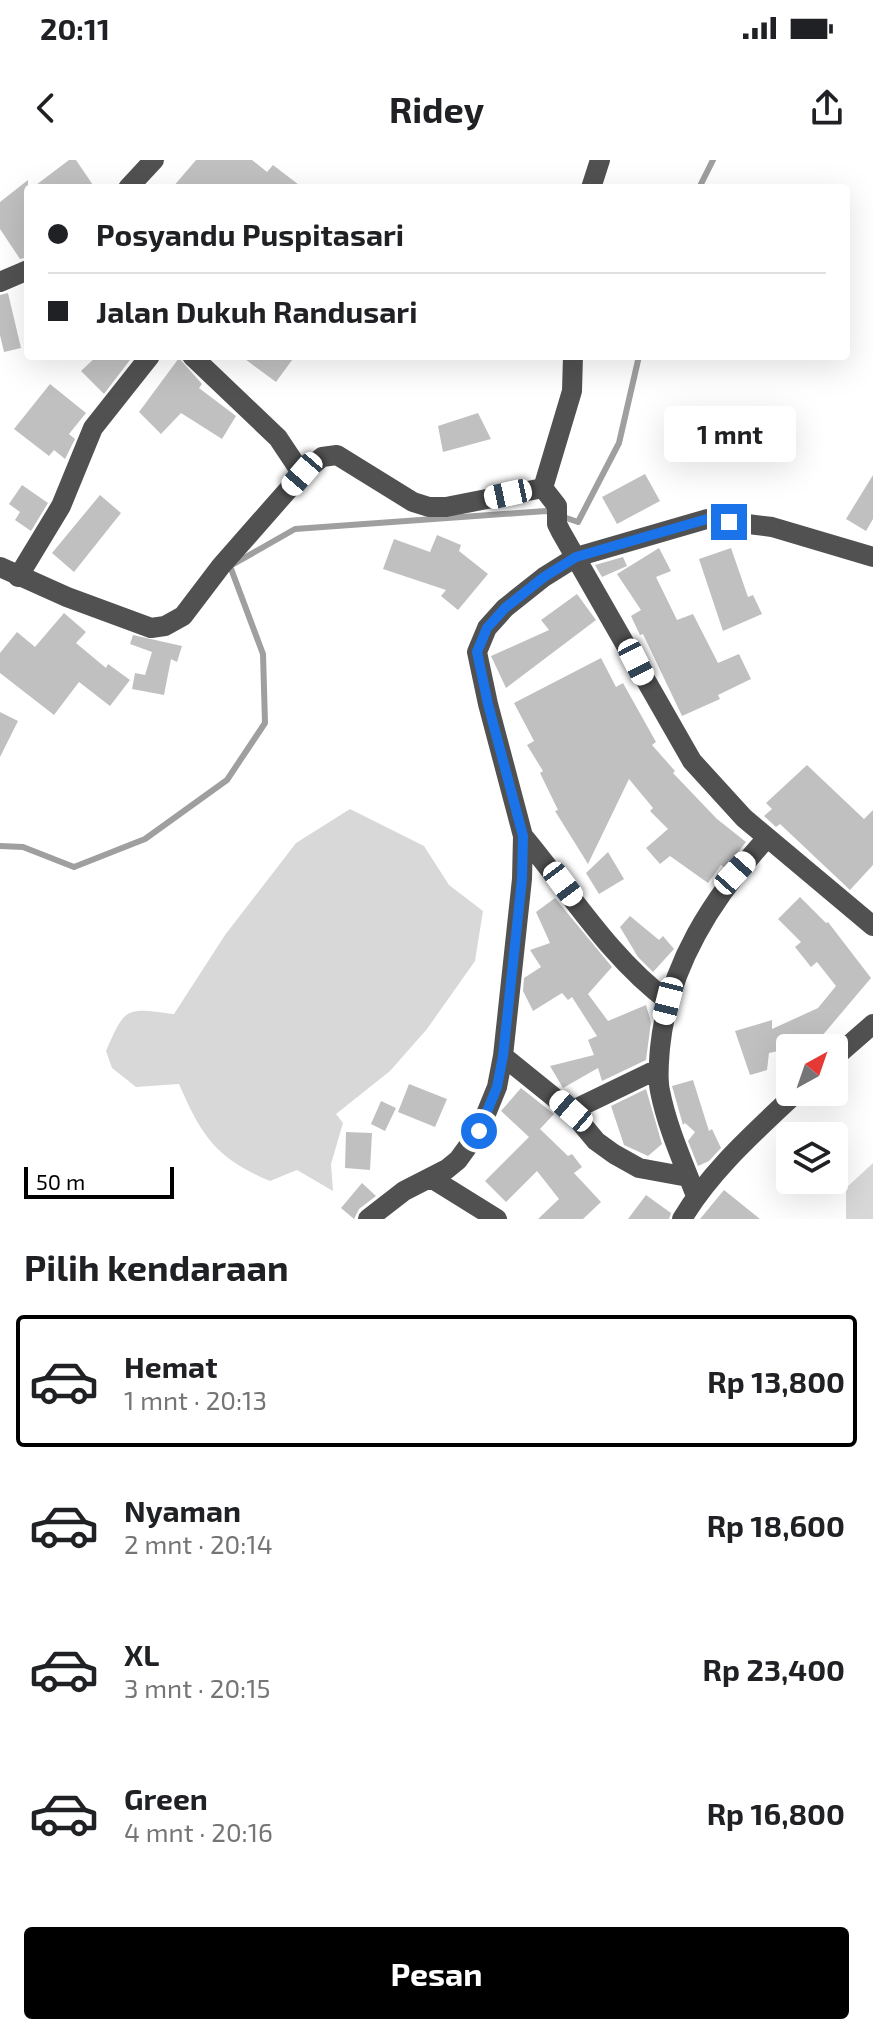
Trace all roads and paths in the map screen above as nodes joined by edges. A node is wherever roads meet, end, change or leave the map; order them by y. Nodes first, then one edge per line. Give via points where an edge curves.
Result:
1 (154, 160) edge
2 (600, 160) edge
3 (132, 184) edge
4 (592, 184) edge
5 (24, 272) edge
6 (0, 282) edge
7 (147, 360) edge
8 (196, 360) edge
9 (573, 360) edge
10 (302, 474) junction
11 (543, 488) junction
12 (576, 557) junction
13 (873, 557) edge
14 (9, 572) edge
15 (523, 836) junction
16 (767, 838) junction
17 (873, 926) edge
18 (668, 1001) junction
19 (873, 1024) edge
20 (848, 1046) edge
21 (503, 1056) junction
22 (658, 1069) junction
23 (782, 1106) edge
24 (571, 1111) junction
25 (431, 1178) junction
26 (692, 1186) junction
27 (368, 1219) edge
28 (497, 1219) edge
29 (682, 1219) edge

1 - 3 street
2 - 4 street
5 - 6 street
7 - 14 street via 93,428 61,506
8 - 10 street via 278,438
9 - 11 street via 572,391
10 - 11 street via 322,457 337,455 429,507
10 - 14 street via 183,616 165,626 151,628
11 - 12 street
12 - 13 street via 707,519 772,527
12 - 15 street via 505,608 487,628 477,652
12 - 16 street via 692,761
15 - 18 street via 621,960
15 - 21 street
16 - 17 street
16 - 18 street via 711,907
18 - 22 street
19 - 20 street
21 - 24 street
21 - 25 street via 479,1131 458,1160
22 - 24 street
22 - 26 street
23 - 26 street
24 - 26 street via 596,1141 627,1161
25 - 27 street
25 - 28 street
26 - 29 street

